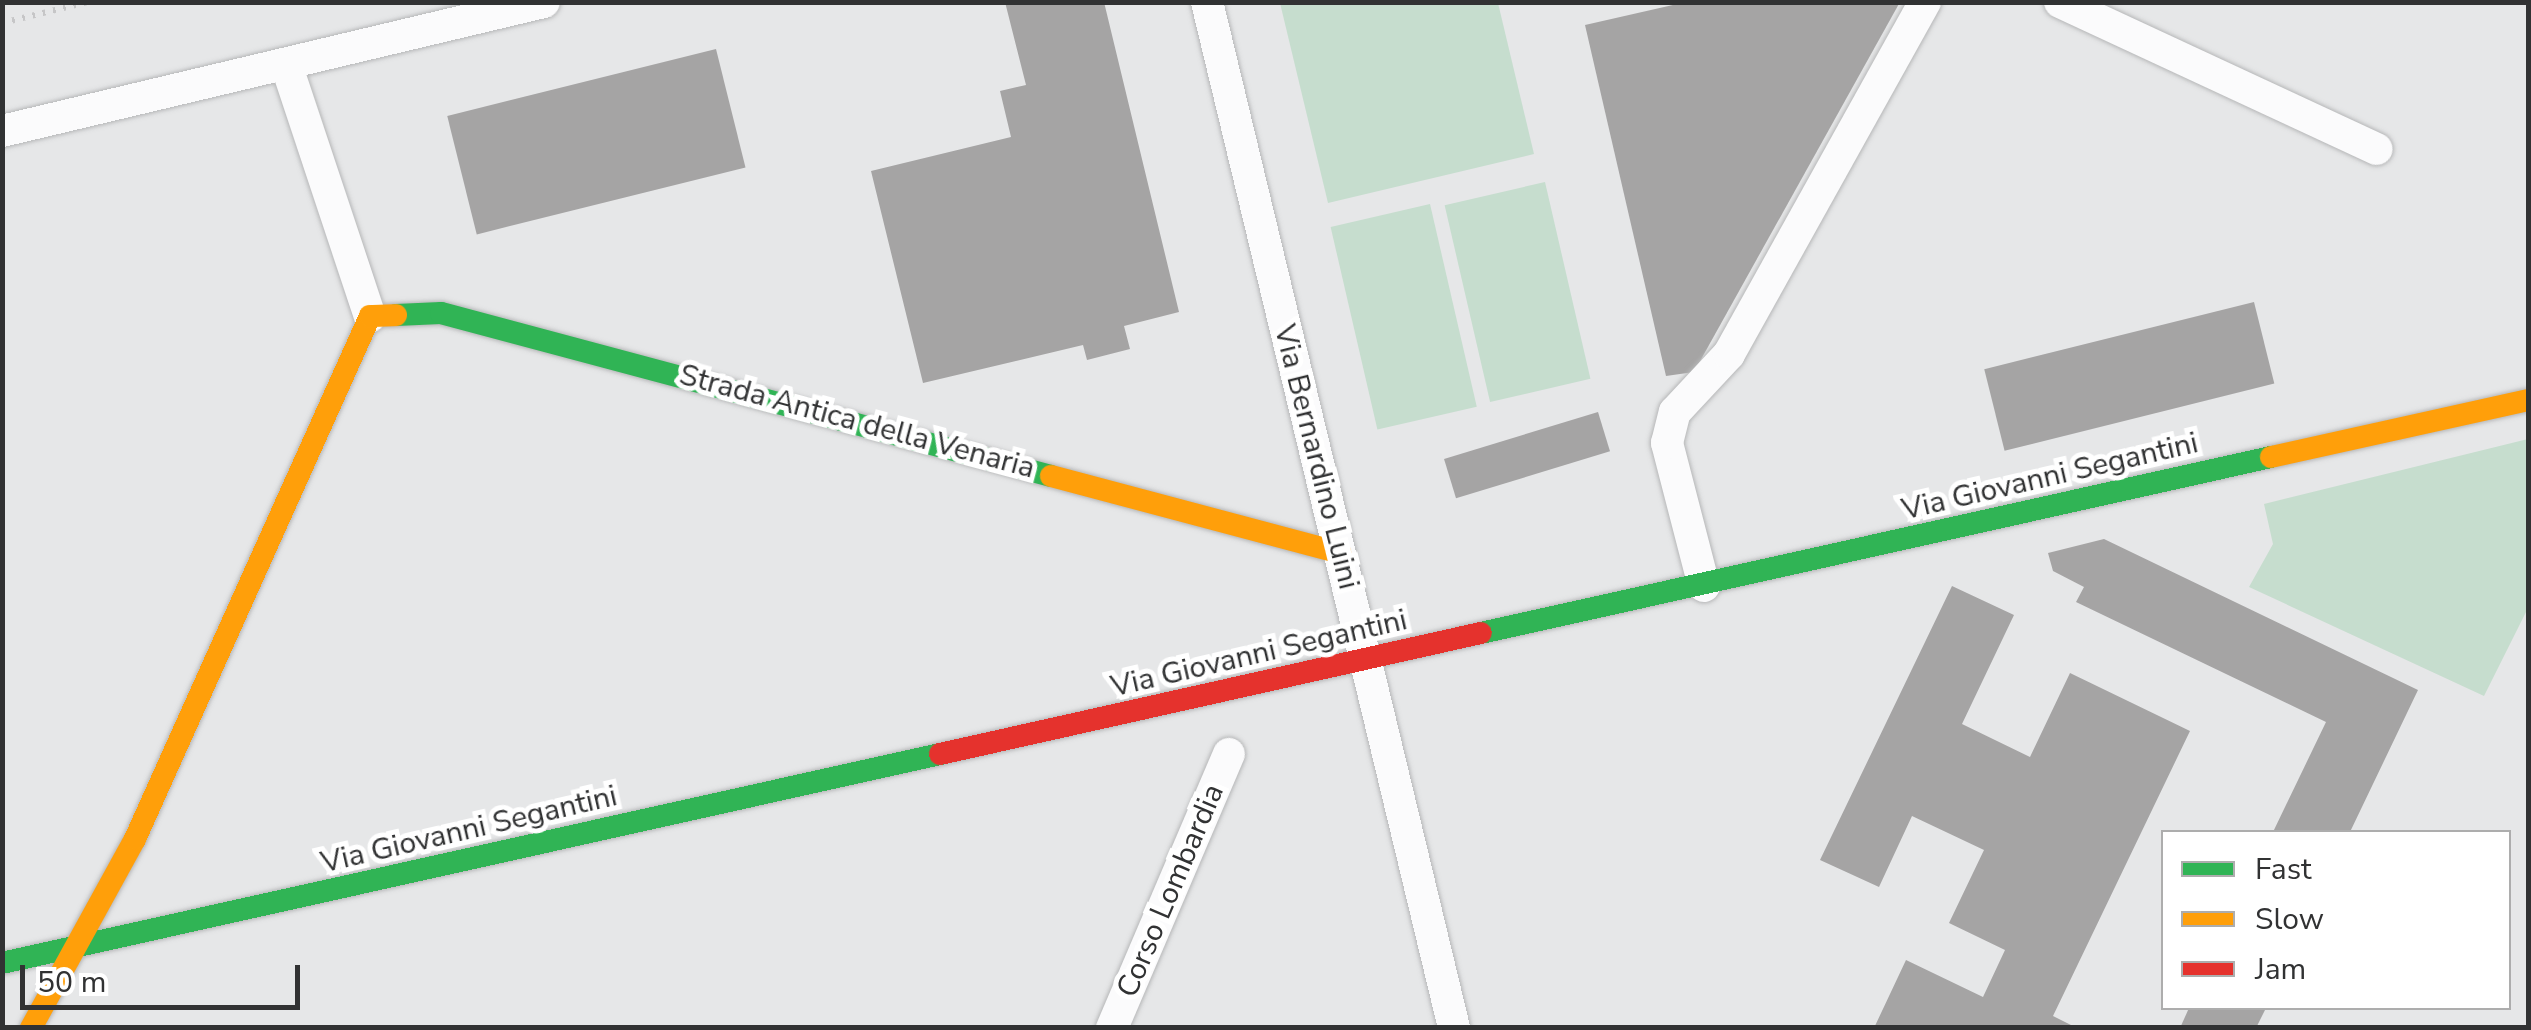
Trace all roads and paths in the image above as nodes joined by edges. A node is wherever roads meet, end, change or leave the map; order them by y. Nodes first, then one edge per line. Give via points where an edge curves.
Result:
1 (88, 2) edge
2 (544, 2) edge
3 (1206, 2) edge
4 (1925, 2) edge
5 (2060, 2) edge
6 (2, 23) edge
7 (286, 64) junction
8 (2, 131) edge
9 (2377, 149) dead end
10 (370, 316) junction
11 (2528, 400) edge
12 (1340, 553) junction
13 (1704, 586) junction
14 (1364, 662) junction
15 (1229, 754) dead end
16 (72, 950) junction
17 (2, 963) edge
18 (31, 1028) edge
19 (1112, 1028) edge
20 (1454, 1028) edge

1 - 6 path
2 - 7 street
3 - 12 street, Via Bernardino Luini
4 - 13 street via 1728,354 1675,412 1667,443
5 - 9 street
7 - 8 street
7 - 10 street
10 - 12 street, Strada Antica della Venaria via 442,313
10 - 16 street via 135,839
11 - 13 street, Via Giovanni Segantini
12 - 14 street, Via Bernardino Luini
13 - 14 street, Via Giovanni Segantini
14 - 16 street, Via Giovanni Segantini
14 - 20 street, Via Bernardino Luini
15 - 19 street, Corso Lombardia
16 - 17 street, Via Giovanni Segantini
16 - 18 street

